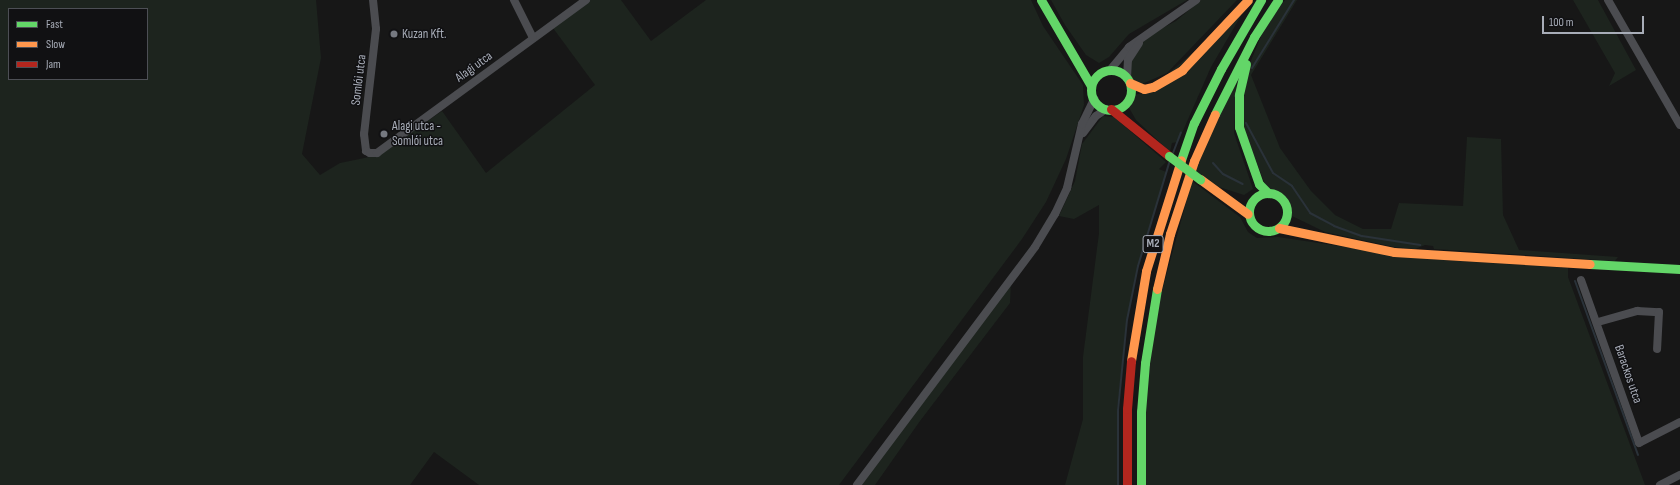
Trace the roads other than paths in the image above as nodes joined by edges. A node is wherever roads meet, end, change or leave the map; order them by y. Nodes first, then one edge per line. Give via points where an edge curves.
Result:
1 (373, 0) edge
2 (514, 0) edge
3 (586, 0) edge
4 (1041, 0) edge
5 (1196, 0) edge
6 (1248, 0) edge
7 (1261, 0) edge
8 (1278, 0) edge
9 (1611, 2) edge
10 (1254, 37) junction
11 (533, 38) junction
12 (1141, 38) junction
13 (1065, 41) junction
14 (1106, 71) junction
15 (1128, 81) junction
16 (1091, 86) junction
17 (1094, 99) junction
18 (1128, 100) junction
19 (1109, 109) junction
20 (1680, 125) edge
21 (1150, 140) junction
22 (1077, 142) junction
23 (377, 153) joint
24 (1215, 189) junction
25 (1268, 193) junction
26 (1255, 198) junction
27 (1248, 214) junction
28 (1287, 215) junction
29 (1279, 228) junction
30 (1325, 236) junction
31 (1680, 269) edge
32 (1581, 280) dead end
33 (1598, 322) junction
34 (1657, 349) dead end
35 (1680, 422) edge
36 (1680, 475) edge
37 (857, 485) edge
38 (1127, 485) edge
39 (1141, 485) edge
40 (1660, 485) edge

1 - 23 street, Somlói utca via 376,36 364,134 366,151
2 - 11 street
3 - 11 street, Alagi utca
4 - 13 main road
5 - 12 street
6 - 15 main road via 1176,75 1144,89
7 - 38 main road, M2 via 1221,69 1194,124 1157,231 1146,271 1131,362 1127,409
8 - 10 main road, M2
9 - 20 street
10 - 25 main road via 1241,80 1238,117 1252,168 1259,184
10 - 39 main road, M2 via 1221,99 1196,155 1161,268 1145,363 1141,412
11 - 23 street, Alagi utca
12 - 14 street
12 - 15 street via 1128,60
13 - 14 main road via 1088,66
13 - 16 main road
14 - 15 main road via 1116,71
14 - 16 main road
15 - 18 main road
16 - 17 main road
17 - 19 main road
17 - 22 street
18 - 19 main road via 1118,108
18 - 21 main road via 1130,113
19 - 21 main road
19 - 22 street via 1089,124
21 - 24 main road, bridge
22 - 37 street via 1062,201 1034,247
24 - 26 main road via 1241,198
24 - 27 main road
25 - 26 main road
25 - 28 main road via 1280,197 1287,208
26 - 27 main road
27 - 29 main road via 1252,223 1260,230
28 - 29 main road
28 - 30 main road
29 - 30 main road
30 - 31 main road via 1394,252
32 - 33 street, Barackos utca
33 - 34 street via 1636,311 1659,312
33 - 35 street, Barackos utca via 1639,443
36 - 40 street

